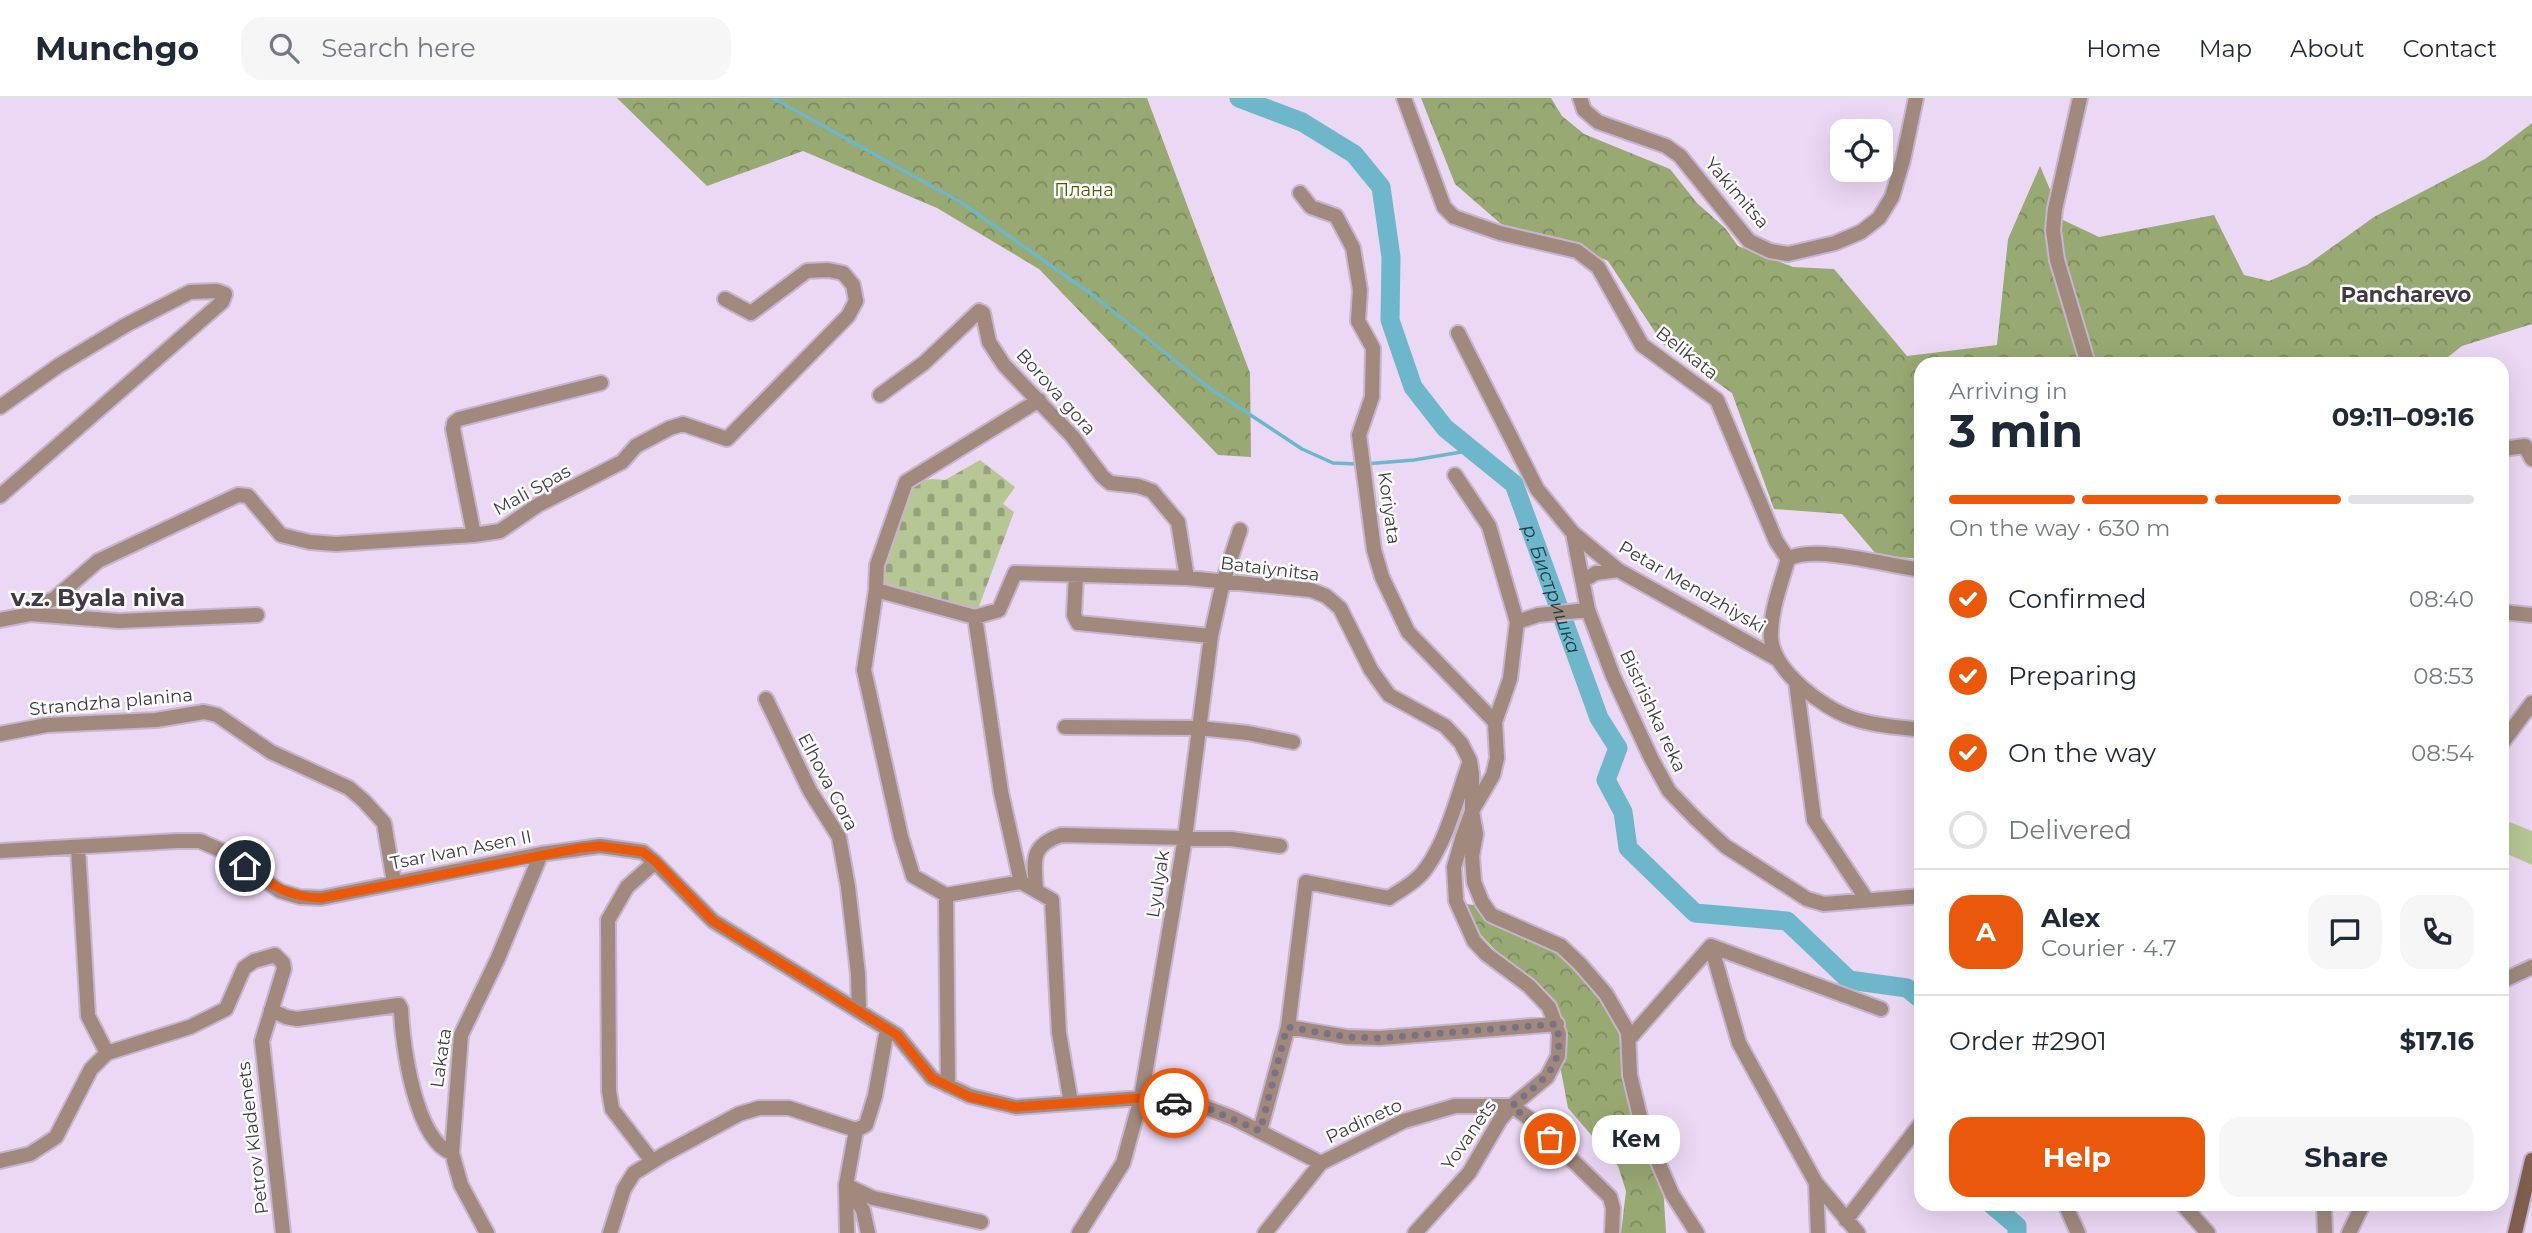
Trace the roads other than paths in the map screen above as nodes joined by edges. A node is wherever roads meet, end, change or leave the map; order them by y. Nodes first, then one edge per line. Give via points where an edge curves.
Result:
1 (1404, 98) edge
2 (1580, 98) edge
3 (1916, 98) edge
4 (2080, 98) edge
5 (1300, 193) dead end
6 (725, 299) dead end
7 (1458, 333) dead end
8 (2086, 357) edge
9 (601, 383) dead end
10 (880, 395) dead end
11 (1039, 400) junction
12 (0, 407) edge
13 (2509, 448) edge
14 (2532, 459) edge
15 (1455, 475) dead end
16 (0, 496) edge
17 (1240, 530) dead end
18 (1573, 533) junction
19 (474, 535) junction
20 (1788, 559) junction
21 (1914, 569) edge
22 (1618, 570) junction
23 (1076, 575) junction
24 (1187, 578) junction
25 (1584, 580) junction
26 (1223, 582) junction
27 (876, 590) junction
28 (1581, 611) junction
29 (2509, 613) edge
30 (32, 614) junction
31 (257, 615) dead end
32 (2532, 615) edge
33 (975, 617) junction
34 (0, 620) edge
35 (1517, 622) junction
36 (1211, 636) junction
37 (1777, 659) junction
38 (1796, 682) junction
39 (766, 699) dead end
40 (2532, 703) edge
41 (1495, 722) junction
42 (1065, 727) dead end
43 (1198, 728) junction
44 (1914, 729) edge
45 (2509, 732) edge
46 (0, 734) edge
47 (1293, 742) dead end
48 (1470, 761) junction
49 (1472, 811) junction
50 (1185, 838) junction
51 (1280, 846) dead end
52 (78, 847) junction
53 (0, 851) edge
54 (541, 854) junction
55 (656, 862) junction
56 (394, 882) junction
57 (1021, 883) junction
58 (1036, 889) junction
59 (946, 895) junction
60 (1914, 897) edge
61 (1867, 900) junction
62 (1711, 946) junction
63 (2532, 967) edge
64 (2509, 980) edge
65 (1881, 1009) dead end
66 (271, 1010) junction
67 (859, 1011) junction
68 (1556, 1024) junction
69 (1287, 1027) junction
70 (887, 1028) junction
71 (1629, 1039) junction
72 (107, 1053) junction
73 (948, 1086) junction
74 (1141, 1098) junction
75 (1071, 1103) junction
76 (1512, 1106) junction
77 (856, 1130) junction
78 (1260, 1131) junction
79 (1914, 1132) edge
80 (452, 1153) junction
81 (2532, 1160) edge
82 (0, 1161) edge
83 (652, 1161) junction
84 (1321, 1163) junction
85 (1816, 1183) junction
86 (846, 1185) junction
87 (2068, 1211) edge
88 (2188, 1211) edge
89 (2324, 1211) edge
90 (2360, 1211) edge
91 (1846, 1220) junction
92 (981, 1222) dead end
93 (283, 1233) edge
94 (487, 1233) edge
95 (610, 1233) edge
96 (847, 1233) edge
97 (868, 1233) edge
98 (1079, 1233) edge
99 (1265, 1233) edge
100 (1415, 1233) edge
101 (1612, 1233) edge
102 (1697, 1233) edge
103 (1818, 1233) edge
104 (1858, 1233) edge
105 (2078, 1233) edge
106 (2208, 1233) edge
107 (2325, 1233) edge
108 (2349, 1233) edge
109 (2515, 1233) edge

1 - 20 street, Belikata via 1444,207 1454,217 1577,251 1598,267 1642,345 1717,400 1776,541
2 - 3 street, Yakimitsa via 1584,110 1598,122 1666,146 1680,156 1749,241 1788,254 1835,243 1879,218 1899,178
4 - 8 street via 2053,230 2057,260
5 - 41 street, Koriyata via 1311,207 1336,216 1353,248 1360,289 1358,321 1373,348 1372,397 1359,435 1374,550 1382,577 1408,632
6 - 19 street, Mali Spas via 751,313 807,271 828,270 844,273 853,285 856,301 848,316 727,439 683,424 670,428 636,446 622,462 538,505 500,531
7 - 18 street, Petar Mendzhiyski via 1537,489
9 - 19 street via 454,423
10 - 11 street, Borova gora via 924,363 979,311 989,342 1004,365
11 - 24 street, Borova gora via 1110,484 1138,486 1160,500 1178,522
11 - 27 street via 906,482 877,565
12 - 16 street via 58,366 190,292 225,294 222,302
13 - 14 street via 2525,446
15 - 35 street via 1489,526
17 - 26 street, Lyulyak
18 - 22 street, Petar Mendzhiyski
18 - 25 street, Bistrishka reka
19 - 30 street, Mali Spas via 310,542 281,536 248,496 238,495 98,561
20 - 21 street via 1819,552
20 - 37 street via 1774,607 1771,639
22 - 25 street
22 - 37 street, Petar Mendzhiyski
23 - 24 street, Bataiynitsa
23 - 33 street, Bataiynitsa via 1015,573 999,610
23 - 36 street via 1074,615 1078,622
24 - 26 street, Bataiynitsa
25 - 28 street, Bistrishka reka
26 - 36 street, Lyulyak
26 - 48 street, Bataiynitsa via 1311,590 1326,596 1340,608 1379,684 1389,695 1445,726
27 - 33 street
27 - 59 street via 864,670 898,825 913,876
28 - 35 street
28 - 61 street, Bistrishka reka via 1669,791 1696,819 1725,846 1807,900 1825,904
29 - 32 street
30 - 31 street via 119,621
30 - 34 street
33 - 57 street via 1001,792
35 - 41 street via 1510,679
36 - 43 street, Lyulyak
37 - 38 street, Petar Mendzhiyski
38 - 44 street, Petar Mendzhiyski via 1854,719
38 - 61 street via 1814,820
39 - 67 street, Elhova Gora via 810,791 839,837
40 - 45 street
41 - 49 street via 1493,775
42 - 43 street
43 - 47 street
43 - 50 street, Lyulyak
46 - 56 street, Strandzha planina via 47,725 156,720 204,712 217,715 271,752 349,788 364,801 384,823
48 - 49 street, Bataiynitsa
48 - 69 street via 1436,851 1415,881 1389,898 1306,882
49 - 68 street via 1454,867 1456,901 1474,941 1530,986 1549,1007
49 - 71 street, Bataiynitsa via 1475,881 1486,909 1560,946 1580,964 1606,994
50 - 51 street
50 - 58 street via 1061,835 1046,840 1034,863
50 - 74 street, Lyulyak
52 - 53 street, Tsar Ivan Asen II
52 - 56 street, Tsar Ivan Asen II via 200,841 227,853 280,891 300,897 321,898
52 - 72 street via 88,1016
54 - 55 street, Tsar Ivan Asen II via 600,846 643,852
54 - 56 street, Tsar Ivan Asen II
54 - 80 street, Lakata via 461,1035
55 - 67 street, Tsar Ivan Asen II via 713,921
55 - 83 street via 627,887 608,920 612,1110
57 - 58 street
57 - 59 street
58 - 75 street via 1052,900 1059,1033
59 - 73 street
60 - 61 street, Bistrishka reka
62 - 65 street
62 - 71 street
62 - 85 street via 1739,1044
63 - 64 street
66 - 72 street, Petrov Kladenets via 284,969 275,955 244,968 226,1009 190,1027
66 - 80 street via 297,1019 399,1005 404,1056 414,1092 427,1127 441,1147
66 - 93 street, Petrov Kladenets via 262,1041
67 - 70 street, Tsar Ivan Asen II
68 - 69 street via 1380,1038
68 - 76 street, Yovanets via 1558,1056 1547,1077
69 - 78 street
70 - 73 street, Padineto via 932,1078
70 - 77 street via 866,1125
71 - 102 street via 1630,1075 1642,1125 1672,1194
72 - 82 street via 91,1069 56,1137 30,1154
73 - 75 street, Padineto via 970,1097 1016,1107
74 - 75 street, Padineto
74 - 78 street, Padineto via 1207,1108
74 - 98 street, Lyulyak via 1123,1163
76 - 84 street, Padineto via 1455,1106 1416,1117
76 - 100 street, Yovanets via 1469,1173
76 - 101 street via 1610,1197
77 - 83 street via 803,1111 759,1108 739,1114
77 - 86 street
78 - 84 street, Padineto
79 - 91 street
80 - 94 street, Lakata via 461,1185
81 - 109 main road
83 - 95 street via 635,1173 624,1189
84 - 99 street
85 - 91 street
85 - 103 street
86 - 92 street via 873,1198
86 - 96 street
86 - 97 street via 858,1199
87 - 105 street
88 - 106 street
89 - 107 street
90 - 108 street
91 - 104 street

